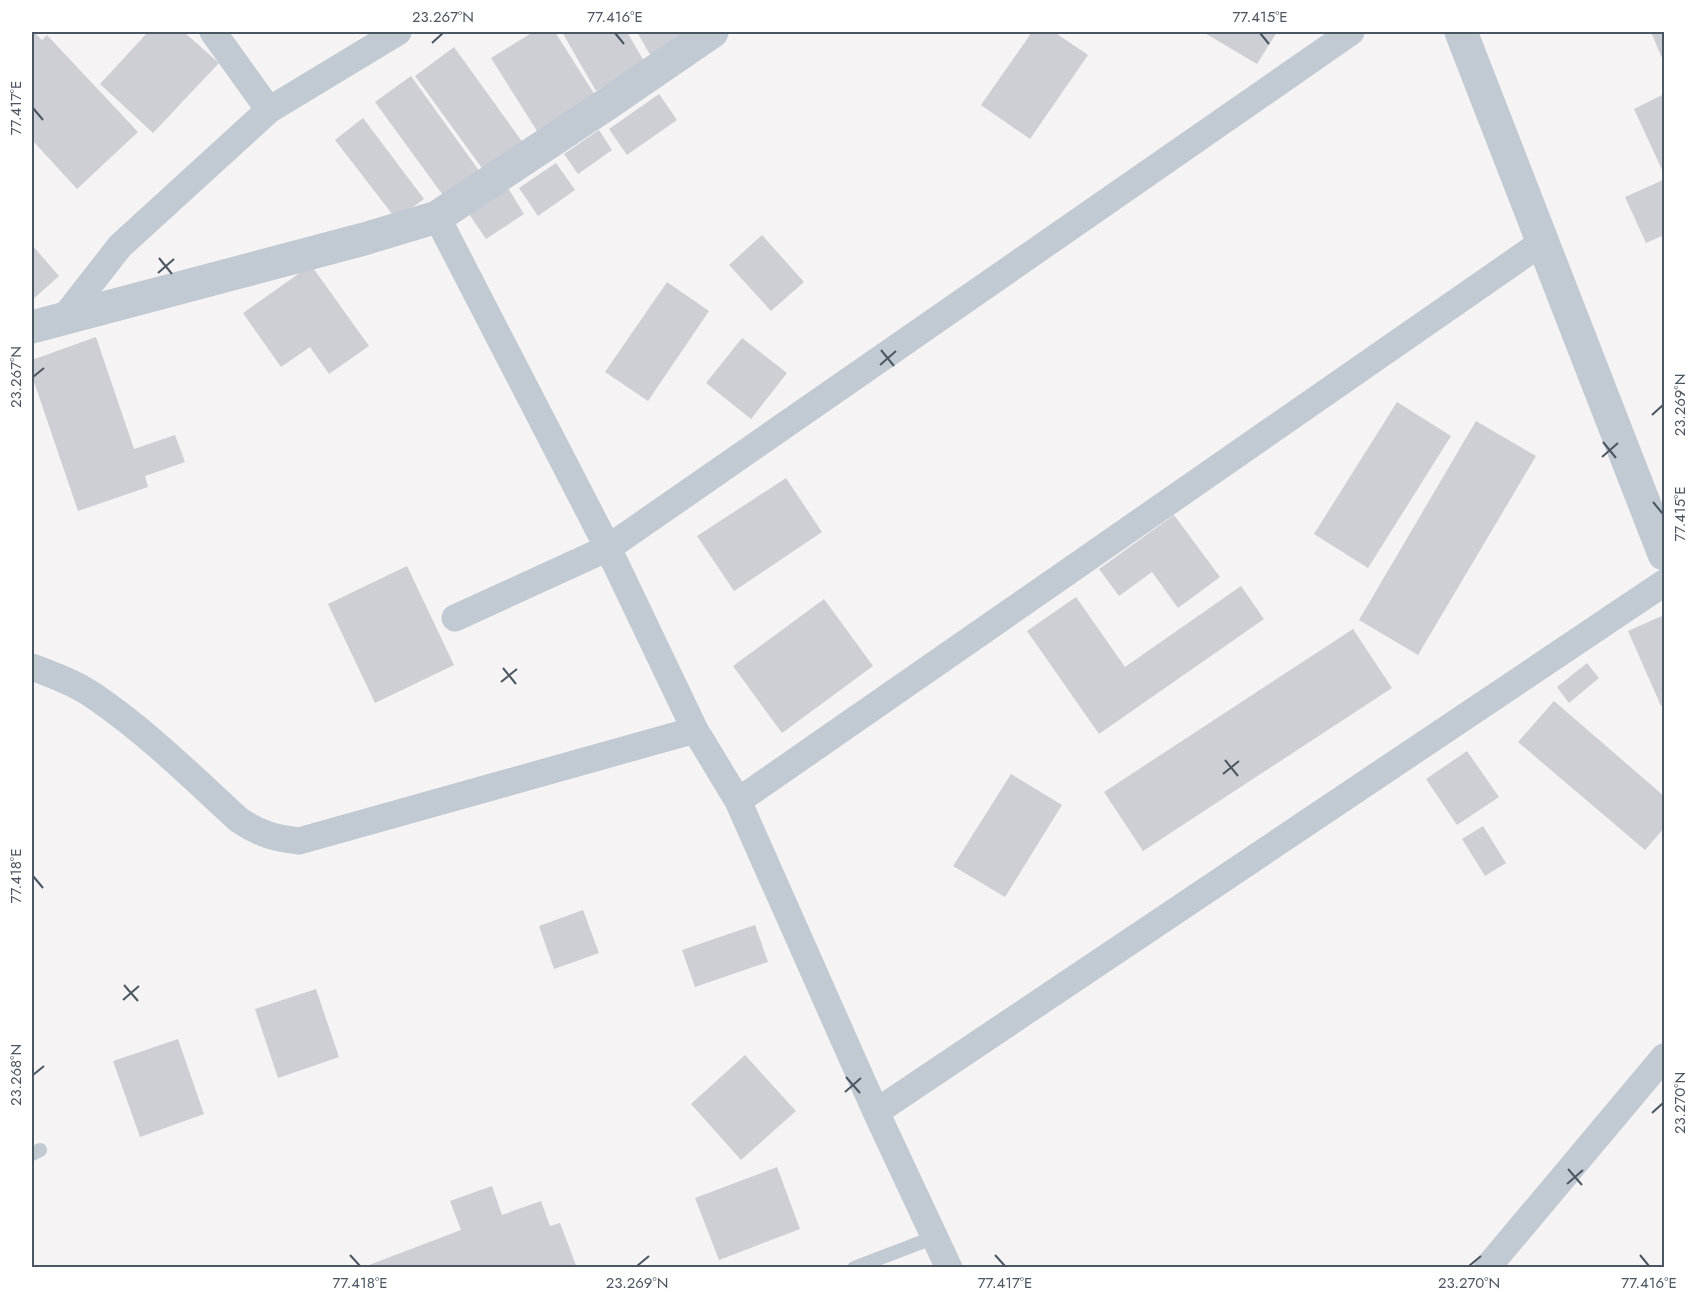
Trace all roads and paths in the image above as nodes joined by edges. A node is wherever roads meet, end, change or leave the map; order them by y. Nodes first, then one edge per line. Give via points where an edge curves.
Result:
1 (213, 32) edge
2 (398, 32) edge
3 (712, 32) edge
4 (1351, 32) edge
5 (1461, 32) edge
6 (269, 110) junction
7 (437, 217) junction
8 (1544, 241) junction
9 (63, 319) junction
10 (32, 327) edge
11 (1663, 544) edge
12 (608, 548) junction
13 (1665, 583) edge
14 (455, 618) dead end
15 (32, 667) edge
16 (695, 730) junction
17 (738, 801) junction
18 (1665, 1057) edge
19 (876, 1112) junction
20 (935, 1238) junction
21 (854, 1268) edge
22 (949, 1268) edge
23 (1488, 1268) edge

1 - 6 street
2 - 6 street
3 - 7 street
4 - 12 street
5 - 8 street
6 - 9 street via 120,246
7 - 9 street
7 - 12 street
8 - 11 street
8 - 17 street
9 - 10 street
12 - 14 street
12 - 16 street
13 - 19 street
15 - 16 street via 93,695 247,825 273,838 299,841
16 - 17 street
17 - 19 street
18 - 23 street
19 - 20 street
20 - 21 lane
20 - 22 street

